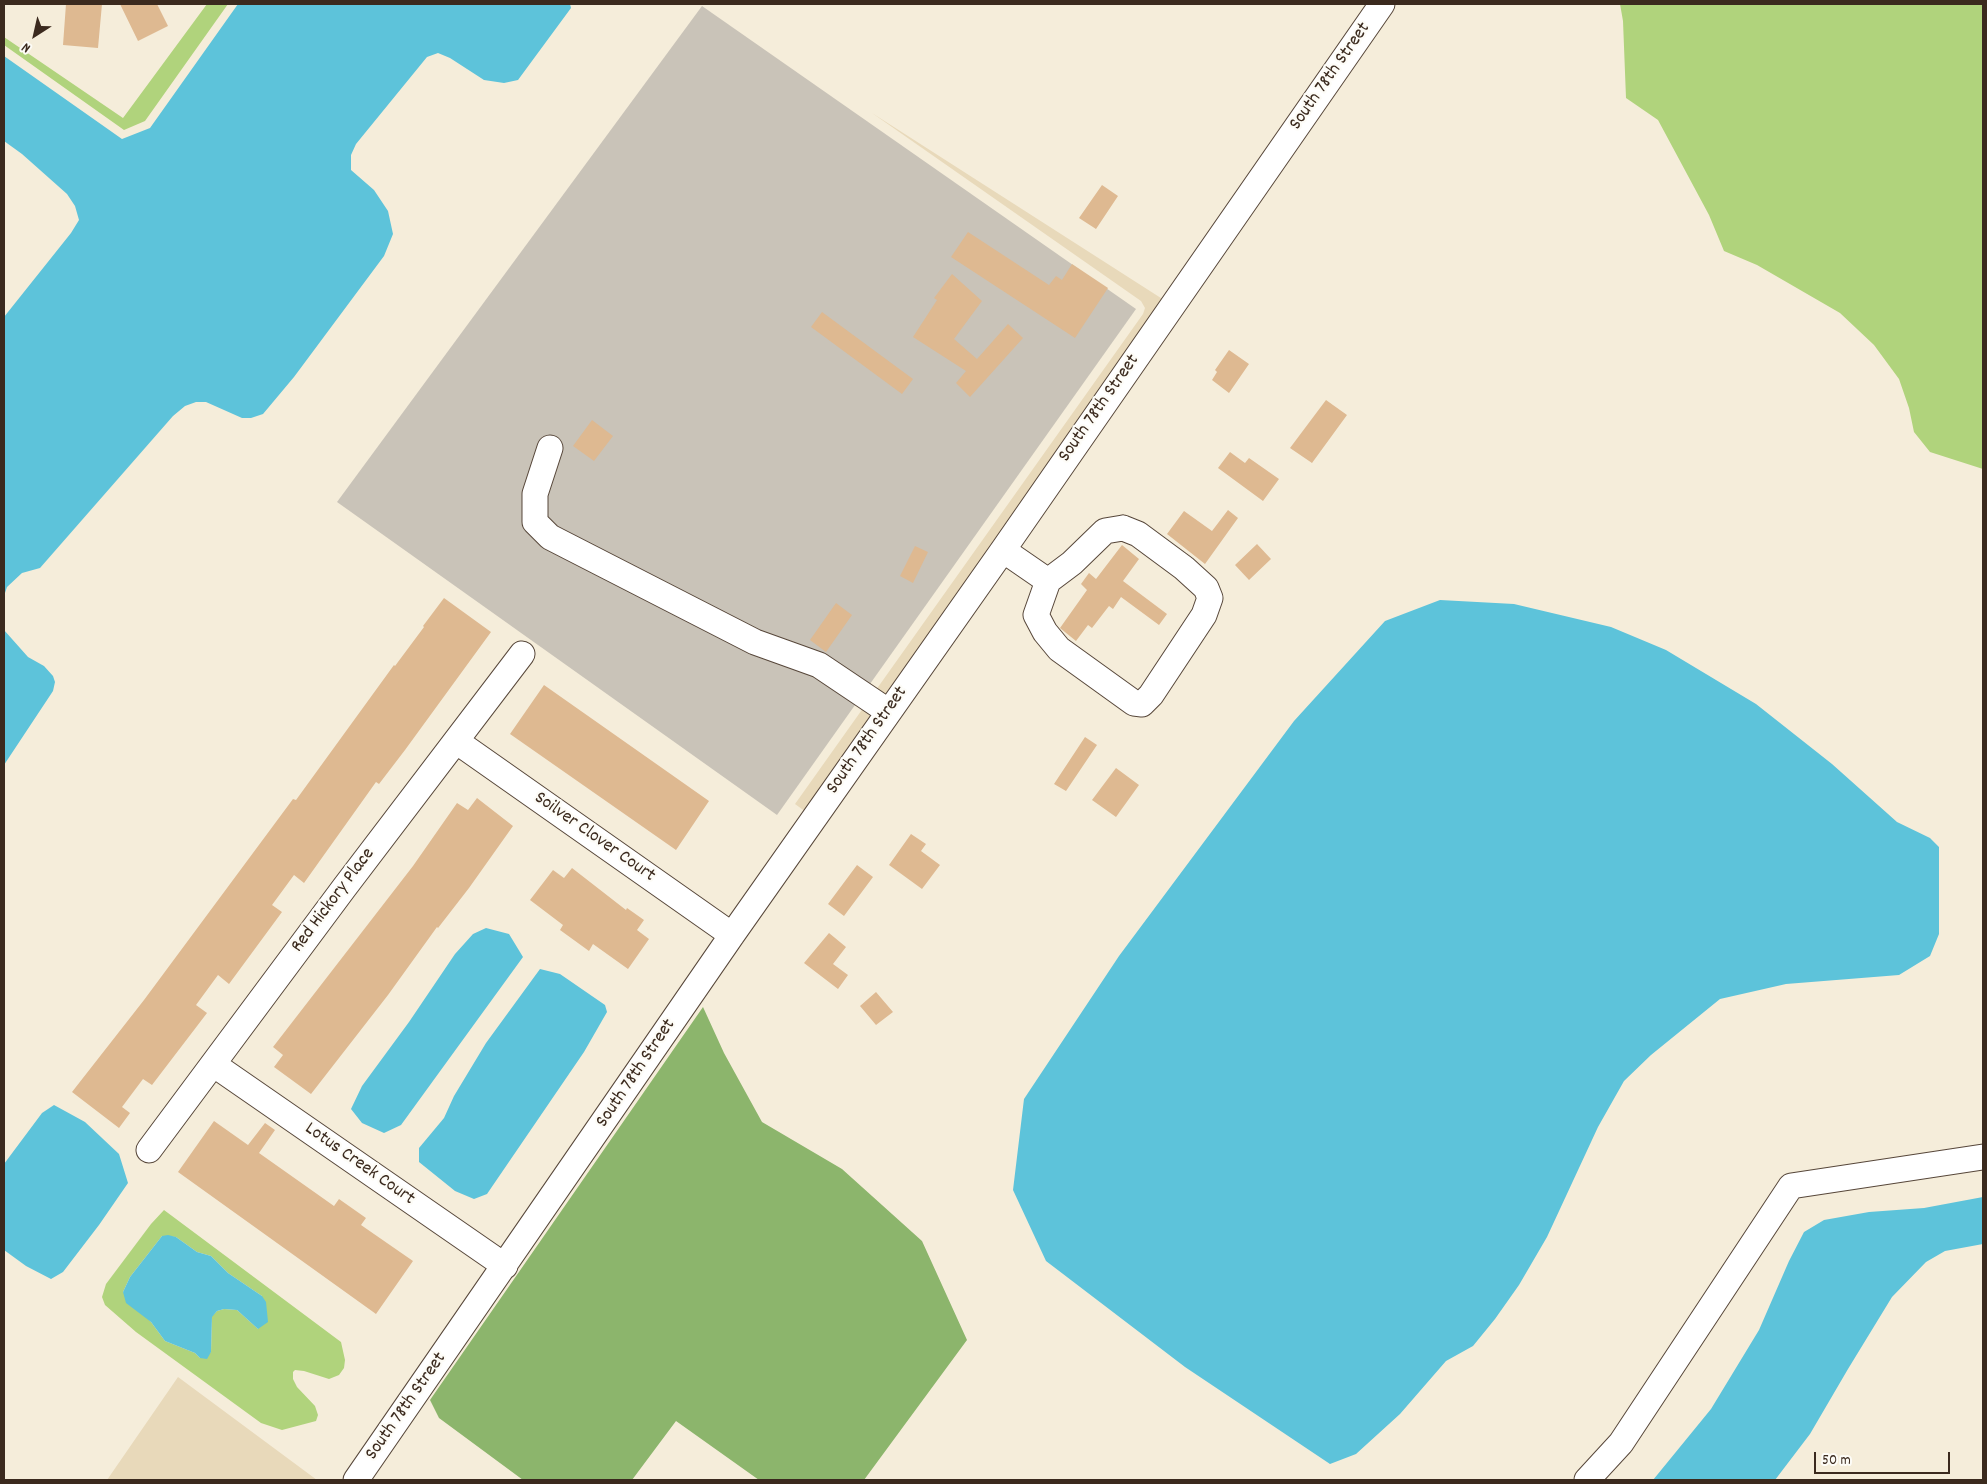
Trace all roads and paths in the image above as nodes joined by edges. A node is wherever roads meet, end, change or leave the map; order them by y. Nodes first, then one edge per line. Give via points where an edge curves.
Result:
1 (1382, 4) edge
2 (550, 448) dead end
3 (1003, 550) junction
4 (1048, 581) junction
5 (522, 654) dead end
6 (889, 712) junction
7 (456, 741) junction
8 (732, 935) junction
9 (213, 1064) junction
10 (148, 1150) dead end
11 (1983, 1157) edge
12 (505, 1266) junction
13 (356, 1480) edge
14 (1587, 1480) edge

1 - 3 street, South 78th Street
2 - 6 street via 535,494 535,522 550,536 755,642 819,665
3 - 4 street
3 - 6 street, South 78th Street
4 - 4 street via 1036,615 1045,632 1060,649 1134,703 1142,704 1204,615 1210,598 1206,588 1184,568 1138,534 1123,528 1105,531
5 - 7 street, Red Hickory Place
6 - 8 street, South 78th Street
7 - 8 street, Soilver Clover Court
7 - 9 street, Red Hickory Place
8 - 12 street, South 78th Street
9 - 10 street, Red Hickory Place
9 - 12 street, Lotus Creek Court
11 - 14 street via 1791,1186 1622,1443
12 - 13 street, South 78th Street

